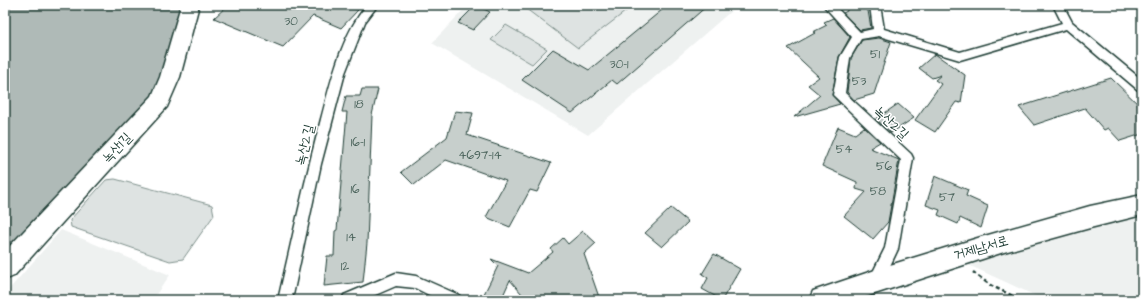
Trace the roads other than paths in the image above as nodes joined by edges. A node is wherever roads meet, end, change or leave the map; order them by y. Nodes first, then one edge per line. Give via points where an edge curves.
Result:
1 (190, 5) edge
2 (373, 5) edge
3 (828, 5) edge
4 (875, 5) edge
5 (1058, 5) edge
6 (1068, 25) junction
7 (879, 32) junction
8 (858, 36) junction
9 (1142, 87) edge
10 (1142, 205) edge
11 (5, 268) edge
12 (876, 280) junction
13 (285, 300) edge
14 (349, 300) edge
15 (454, 300) edge
16 (822, 300) edge

1 - 11 main road, 녹산1길 via 170,77 160,101
2 - 13 lane, 녹산2길 via 360,20 339,73 315,164
3 - 8 lane
4 - 7 lane
5 - 6 lane
6 - 7 lane via 960,56
6 - 9 lane
7 - 8 lane
8 - 12 lane, 녹산2길 via 845,57 839,95 907,158 891,250
10 - 12 main road, 거제남서로 via 1075,220
12 - 16 main road, 거제남서로
14 - 15 lane via 396,279 416,282

